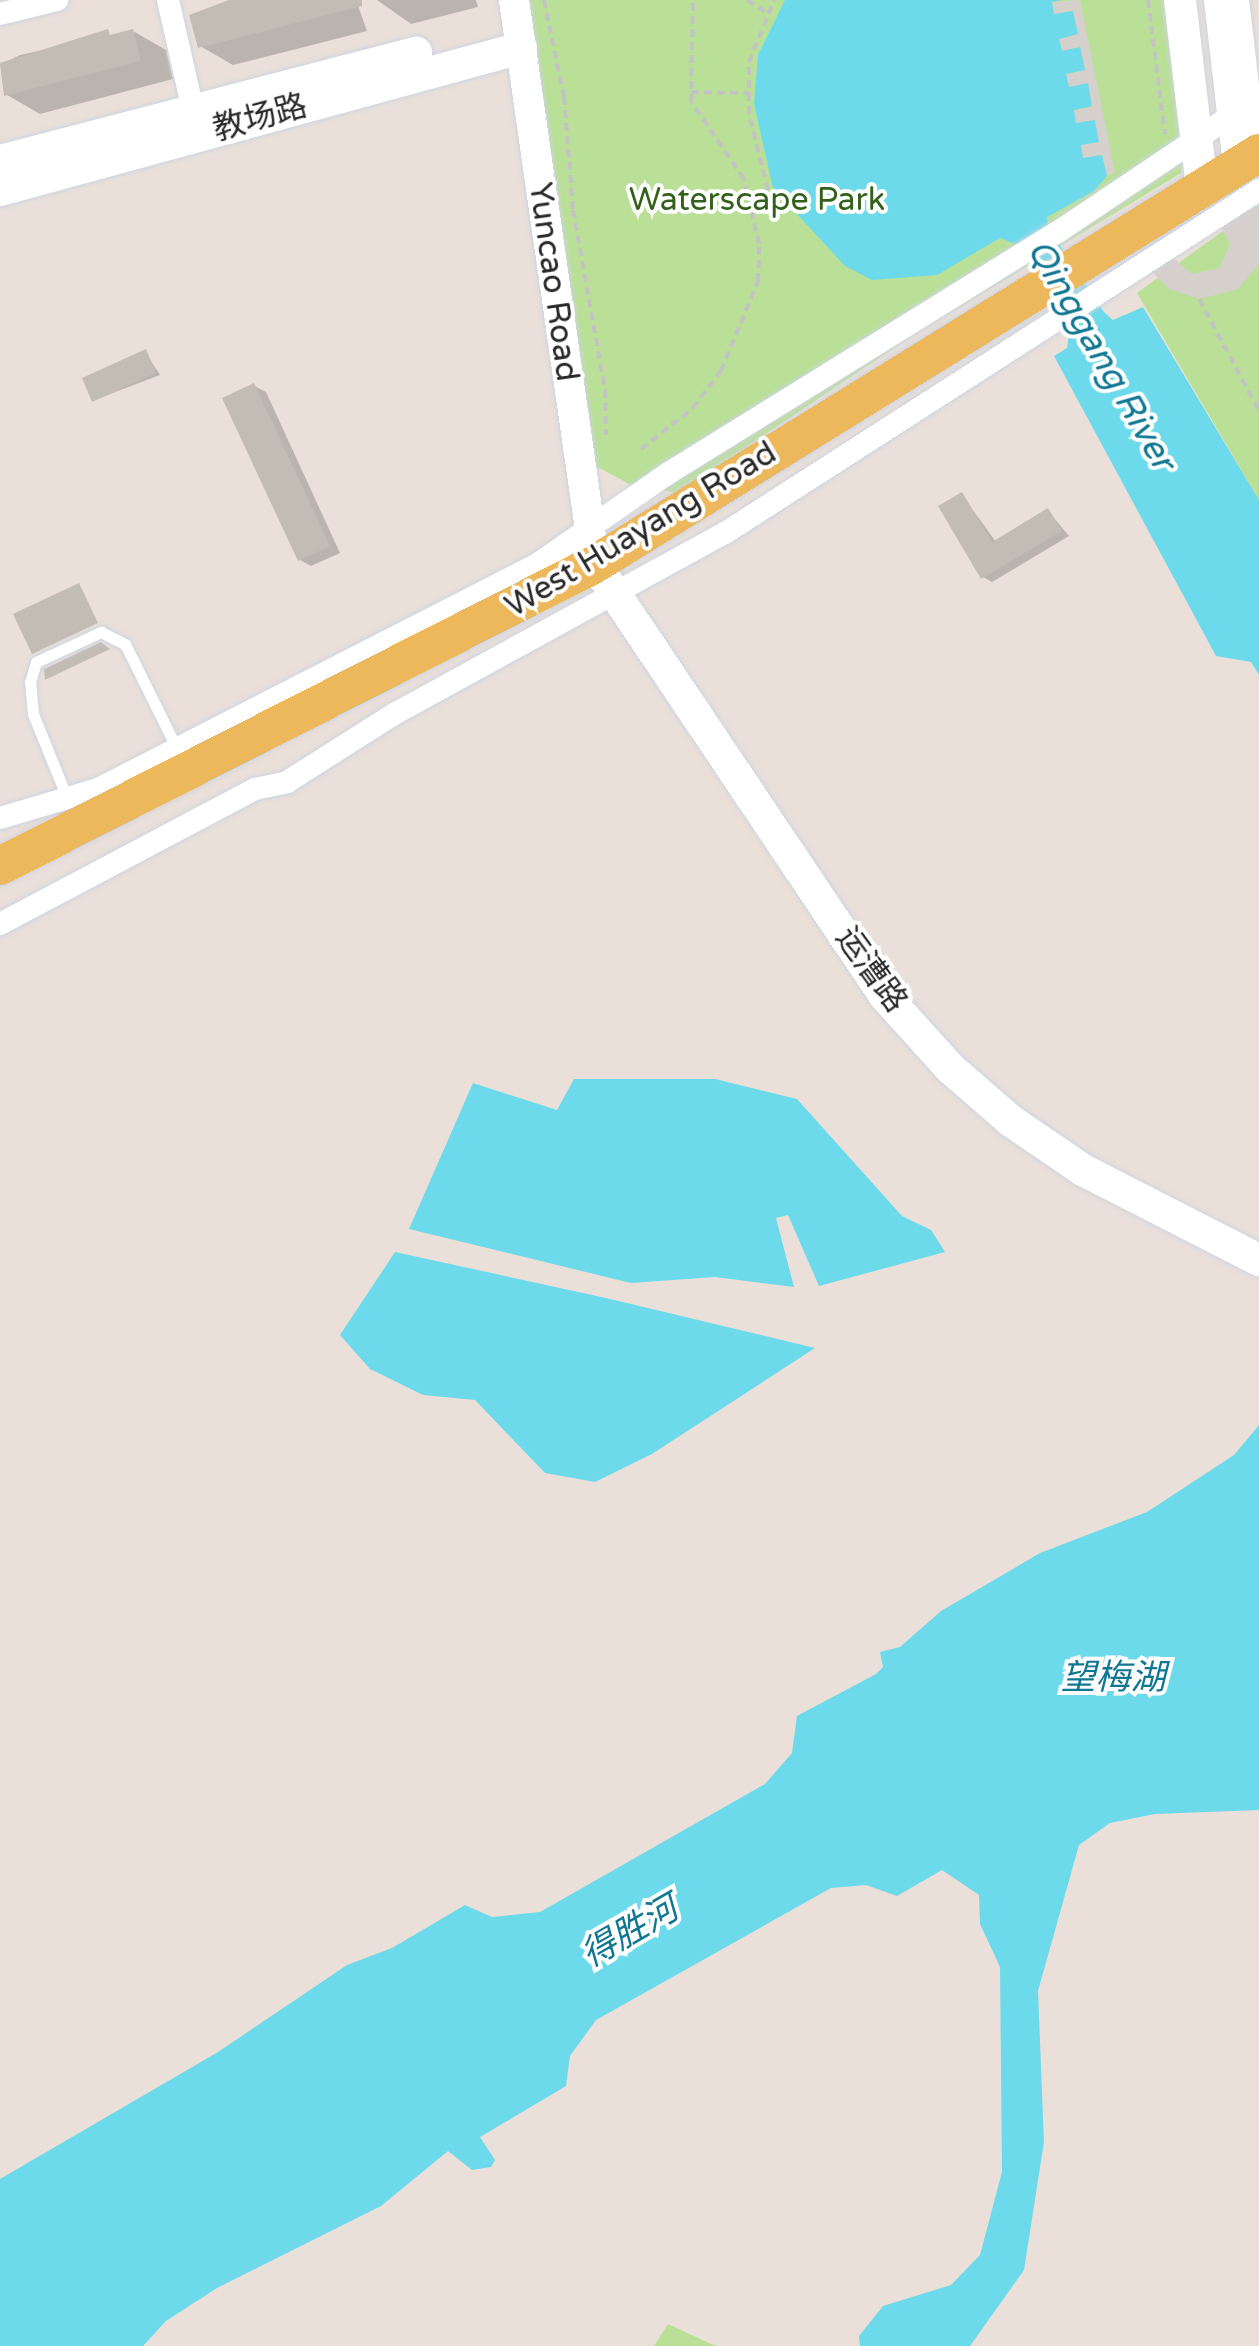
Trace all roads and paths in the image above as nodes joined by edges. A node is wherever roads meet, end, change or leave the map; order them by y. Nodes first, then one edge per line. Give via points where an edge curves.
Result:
1 (57, 0) edge
2 (168, 0) edge
3 (544, 0) edge
4 (693, 0) edge
5 (746, 0) edge
6 (774, 0) edge
7 (1180, 0) edge
8 (1220, 0) edge
9 (1238, 0) edge
10 (767, 13) junction
11 (0, 14) edge
12 (517, 25) edge
13 (691, 92) junction
14 (749, 92) junction
15 (1248, 104) edge
16 (195, 123) junction
17 (1196, 135) junction
18 (0, 161) edge
19 (1253, 166) edge
20 (1202, 187) junction
21 (0, 190) edge
22 (748, 198) junction
23 (1087, 278) junction
24 (1035, 289) junction
25 (1198, 299) dead end
26 (1259, 411) edge
27 (606, 435) dead end
28 (641, 449) dead end
29 (591, 546) junction
30 (184, 761) junction
31 (73, 812) junction
32 (0, 818) edge
33 (0, 866) edge
34 (0, 924) edge
35 (1259, 1260) edge

1 - 11 street
2 - 16 street
3 - 27 path via 564,97
4 - 13 path
5 - 10 path
6 - 10 path
7 - 17 main road
8 - 15 main road
9 - 15 street
10 - 14 path via 749,62
12 - 16 main road, 教场路
12 - 29 street, Yuncao Road
13 - 14 path
13 - 22 path via 708,133 744,179
14 - 22 path via 755,152 768,190
15 - 17 street
15 - 19 main road
16 - 18 main road, 教场路
16 - 21 main road, 教场路
17 - 20 main road
17 - 24 street via 1058,232
19 - 20 main road, West Huayang Road
19 - 23 street
20 - 23 main road, West Huayang Road
22 - 28 path via 759,244 758,280 742,326 694,408
23 - 24 main road, West Huayang Road
24 - 29 main road, West Huayang Road
24 - 34 street via 725,533 394,714 287,782 254,789
25 - 26 path
29 - 30 main road, West Huayang Road
29 - 35 main road, 运漕路 via 885,996 950,1068 1010,1121 1084,1170
30 - 31 main road, West Huayang Road
30 - 31 lane via 125,644 101,632 36,662 30,682 33,714
31 - 32 street
31 - 33 main road, West Huayang Road

